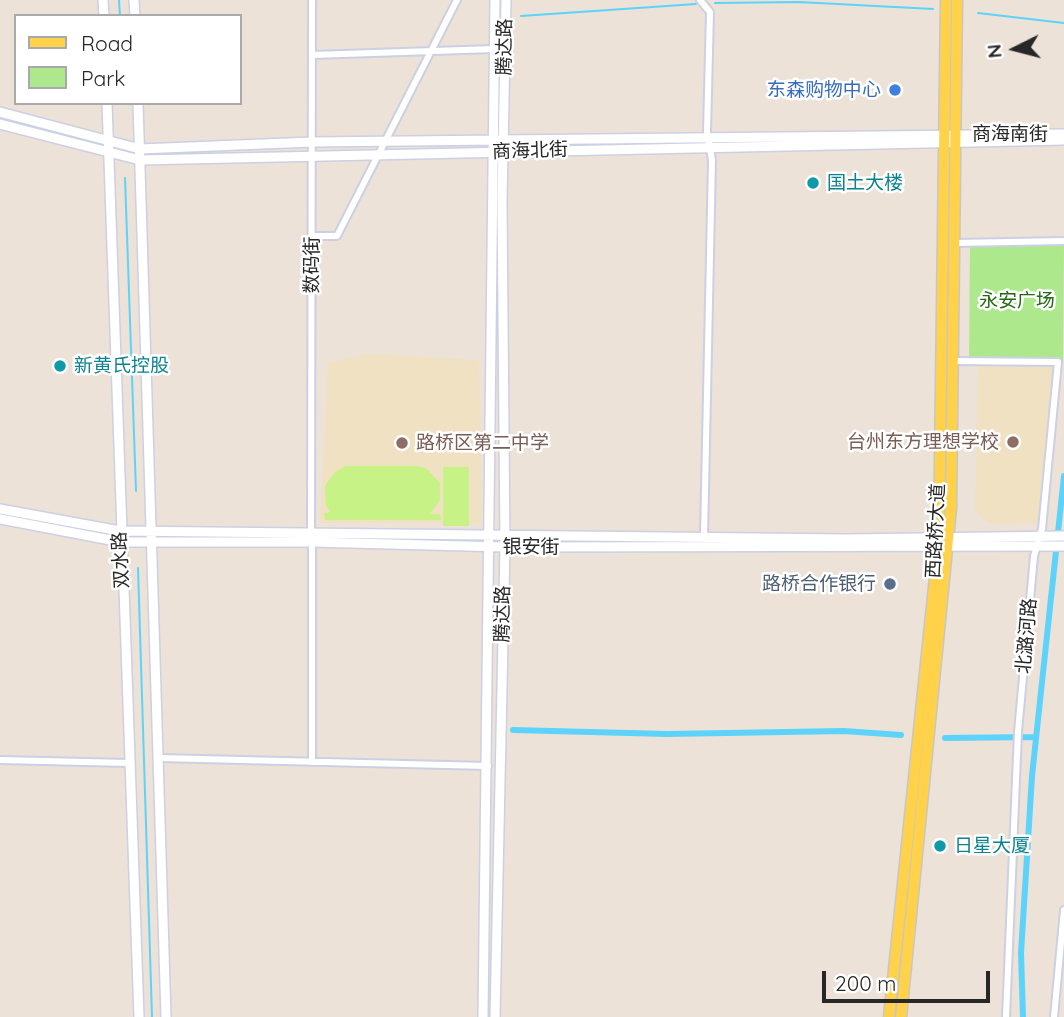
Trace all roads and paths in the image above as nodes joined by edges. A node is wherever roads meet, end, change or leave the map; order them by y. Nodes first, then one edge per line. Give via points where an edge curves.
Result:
1 (312, 0) edge
2 (457, 0) edge
3 (495, 0) edge
4 (506, 0) edge
5 (700, 0) edge
6 (946, 0) edge
7 (957, 0) edge
8 (494, 49) junction
9 (430, 51) junction
10 (312, 55) junction
11 (107, 105) edge
12 (138, 105) edge
13 (0, 112) edge
14 (0, 124) edge
15 (1064, 134) edge
16 (950, 138) junction
17 (108, 140) junction
18 (1064, 141) edge
19 (312, 142) junction
20 (492, 142) junction
21 (503, 142) junction
22 (709, 142) junction
23 (384, 143) junction
24 (140, 149) junction
25 (108, 153) junction
26 (492, 153) junction
27 (503, 153) junction
28 (378, 155) junction
29 (312, 156) junction
30 (140, 160) junction
31 (312, 236) junction
32 (1064, 241) edge
33 (954, 243) junction
34 (953, 360) junction
35 (0, 509) edge
36 (0, 519) edge
37 (120, 531) junction
38 (152, 531) junction
39 (311, 531) junction
40 (491, 535) junction
41 (504, 536) junction
42 (704, 536) junction
43 (1064, 536) edge
44 (121, 542) junction
45 (153, 542) junction
46 (312, 542) junction
47 (1041, 542) junction
48 (943, 544) junction
49 (1064, 546) edge
50 (490, 547) junction
51 (505, 547) junction
52 (159, 758) junction
53 (0, 760) edge
54 (312, 762) junction
55 (129, 764) junction
56 (488, 766) junction
57 (1064, 910) edge
58 (139, 1017) edge
59 (166, 1017) edge
60 (483, 1017) edge
61 (495, 1017) edge
62 (889, 1017) edge
63 (901, 1017) edge
64 (1006, 1017) edge
65 (1054, 1017) edge

1 - 10 street, 数码街
2 - 9 street
3 - 8 main road, 腾达路
4 - 21 main road, 腾达路
5 - 22 street via 710,12
6 - 16 main road, 西路桥大道
7 - 16 main road, 西路桥大道
8 - 9 street
8 - 20 main road, 腾达路
9 - 10 street
9 - 23 street
10 - 19 street, 数码街
11 - 17 main road, 双水路
12 - 24 main road, 双水路
13 - 17 main road, 商海北街
14 - 25 main road, 商海北街
15 - 16 main road, 商海南街
16 - 18 main road, 商海北街
16 - 22 main road, 商海北街
16 - 33 main road, 西路桥大道
16 - 48 main road, 西路桥大道
17 - 24 main road, 商海北街
17 - 25 main road, 双水路
19 - 23 main road, 商海北街
19 - 24 main road, 商海北街
19 - 29 street, 数码街
20 - 21 main road, 商海北街
20 - 23 main road, 商海北街
20 - 26 main road, 腾达路
21 - 22 main road, 商海北街
21 - 27 main road, 腾达路
22 - 27 main road, 商海北街
22 - 42 street
23 - 28 street
24 - 30 main road, 双水路
25 - 30 main road, 商海北街
25 - 37 main road, 双水路
26 - 27 main road, 商海北街
26 - 28 main road, 商海北街
26 - 40 main road, 腾达路
27 - 41 main road, 腾达路
28 - 29 main road, 商海北街
28 - 31 street via 338,236
29 - 30 main road, 商海北街
29 - 31 street, 数码街
30 - 38 main road, 双水路
31 - 39 street, 数码街
32 - 33 street
33 - 34 main road, 西路桥大道
34 - 47 street, 北潞河路 via 1058,362
34 - 48 main road, 西路桥大道
35 - 37 main road, 银安街
36 - 44 main road, 银安街
37 - 38 main road, 银安街
37 - 44 main road, 双水路
38 - 39 main road, 银安街
38 - 45 main road, 双水路
39 - 40 main road, 银安街
40 - 41 main road, 银安街
40 - 50 main road, 腾达路
41 - 42 main road, 银安街
41 - 51 main road, 腾达路
42 - 48 main road, 银安街
43 - 47 main road, 银安街
44 - 45 main road, 银安街
44 - 55 main road, 双水路
45 - 46 main road, 银安街
45 - 52 main road, 双水路
46 - 50 main road, 银安街
46 - 54 street
47 - 48 main road, 银安街
47 - 49 main road, 银安街
47 - 64 street, 北潞河路 via 1017,741
48 - 51 main road, 银安街
48 - 62 main road, 西路桥大道
48 - 63 main road, 西路桥大道
50 - 51 main road, 银安街
50 - 56 main road, 腾达路
51 - 61 main road, 腾达路
52 - 54 street
52 - 59 main road, 双水路
53 - 55 street
54 - 56 street
55 - 58 main road, 双水路
56 - 60 main road, 腾达路
57 - 65 street

